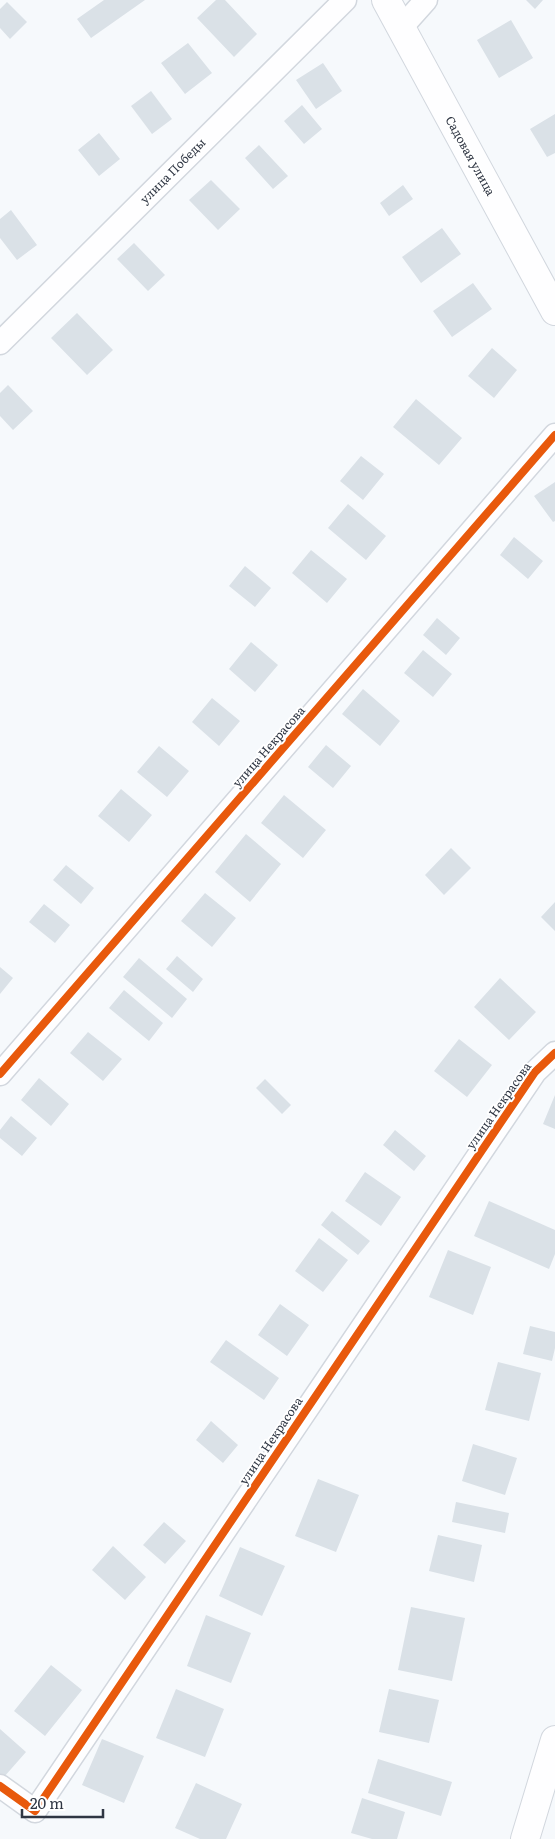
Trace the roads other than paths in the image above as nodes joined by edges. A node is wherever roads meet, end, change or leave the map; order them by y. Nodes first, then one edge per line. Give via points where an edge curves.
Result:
1 (346, 0) edge
2 (386, 0) edge
3 (426, 0) edge
4 (401, 28) junction
5 (555, 311) edge
6 (0, 343) edge
7 (555, 435) edge
8 (555, 1053) edge
9 (0, 1074) edge
10 (555, 1740) edge
11 (0, 1786) edge
12 (525, 1839) edge

1 - 6 street, улица Победы
2 - 4 street, Садовая улица
3 - 4 street
4 - 5 street, Садовая улица
7 - 9 street, улица Некрасова
8 - 11 street, улица Некрасова via 535,1072 35,1811
10 - 12 street

